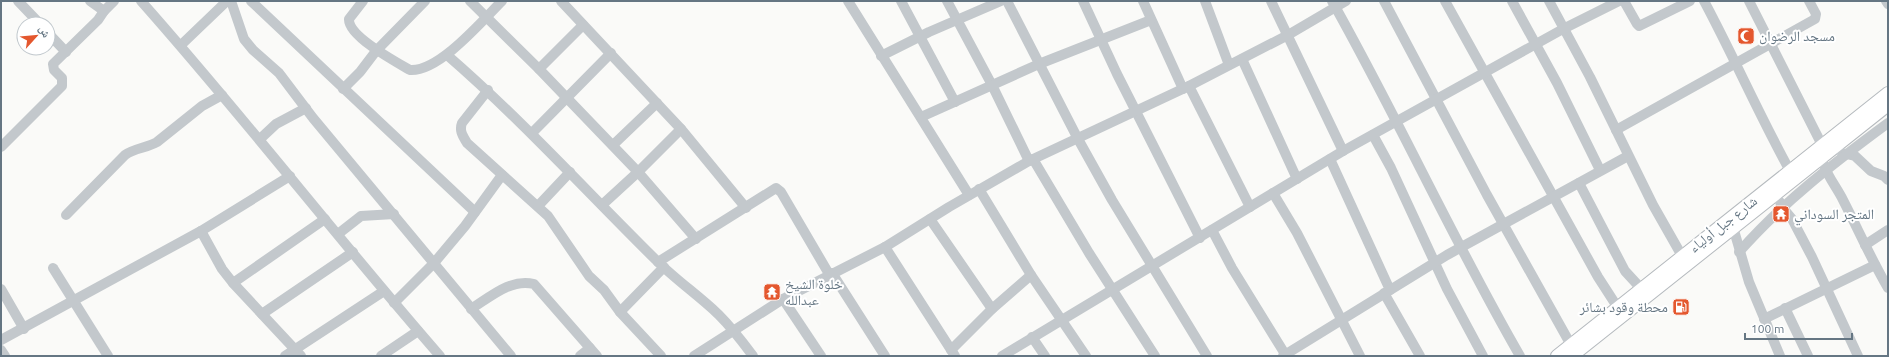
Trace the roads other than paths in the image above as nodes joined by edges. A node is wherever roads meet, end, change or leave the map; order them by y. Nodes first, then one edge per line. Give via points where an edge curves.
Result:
1 (18, 1) edge
2 (90, 1) edge
3 (114, 1) edge
4 (141, 1) edge
5 (227, 1) edge
6 (231, 1) edge
7 (250, 1) edge
8 (363, 1) edge
9 (425, 1) edge
10 (470, 1) edge
11 (502, 1) edge
12 (561, 1) edge
13 (848, 1) edge
14 (901, 1) edge
15 (947, 1) edge
16 (1001, 1) edge
17 (1007, 1) edge
18 (1083, 1) edge
19 (1143, 1) edge
20 (1205, 1) edge
21 (1271, 1) edge
22 (1346, 1) edge
23 (1384, 1) edge
24 (1445, 1) edge
25 (1512, 1) edge
26 (1549, 1) edge
27 (1619, 1) edge
28 (1624, 1) edge
29 (1690, 1) edge
30 (1704, 1) edge
31 (1749, 1) edge
32 (1809, 1) edge
33 (1886, 1) edge
34 (1334, 4) edge
35 (1888, 4) edge
36 (104, 11) junction
37 (32, 16) edge
38 (486, 17) junction
39 (957, 20) junction
40 (1151, 20) junction
41 (583, 25) junction
42 (1563, 28) junction
43 (1288, 35) junction
44 (920, 38) junction
45 (1101, 40) junction
46 (56, 41) edge
47 (1535, 44) junction
48 (1772, 44) junction
49 (181, 45) junction
50 (376, 51) junction
51 (66, 52) junction
52 (611, 53) junction
53 (447, 55) junction
54 (881, 56) junction
55 (1242, 59) junction
56 (1039, 64) junction
57 (1736, 64) junction
58 (1230, 65) junction
59 (540, 69) junction
60 (1484, 73) junction
61 (992, 85) junction
62 (1186, 87) junction
63 (343, 89) junction
64 (488, 90) junction
65 (1888, 93) edge
66 (222, 95) junction
67 (567, 98) junction
68 (1437, 100) junction
69 (955, 102) junction
70 (657, 103) junction
71 (1888, 105) edge
72 (306, 108) junction
73 (1136, 111) junction
74 (921, 117) junction
75 (1398, 122) junction
76 (1888, 123) edge
77 (681, 129) junction
78 (1616, 130) junction
79 (532, 133) junction
80 (1373, 135) junction
81 (260, 139) junction
82 (1078, 139) junction
83 (613, 145) junction
84 (1, 147) edge
85 (1843, 148) junction
86 (1822, 151) junction
87 (1343, 152) junction
88 (1628, 156) junction
89 (1330, 159) junction
90 (1031, 160) junction
91 (1600, 170) junction
92 (1826, 170) junction
93 (1790, 171) junction
94 (570, 172) junction
95 (638, 172) junction
96 (502, 175) junction
97 (290, 176) junction
98 (1297, 179) junction
99 (1888, 180) edge
100 (1579, 183) junction
101 (979, 189) junction
102 (1273, 193) junction
103 (1776, 193) junction
104 (969, 195) junction
105 (1554, 196) junction
106 (602, 205) junction
107 (538, 206) junction
108 (1250, 207) junction
109 (1782, 207) junction
110 (746, 208) junction
111 (475, 212) junction
112 (394, 214) junction
113 (66, 215) dead end
114 (325, 219) junction
115 (930, 219) junction
116 (1730, 224) junction
117 (1504, 225) junction
118 (1212, 230) junction
119 (1888, 230) edge
120 (201, 231) junction
121 (338, 234) junction
122 (1200, 238) junction
123 (696, 239) junction
124 (1865, 245) junction
125 (885, 247) junction
126 (1460, 248) junction
127 (353, 252) junction
128 (1739, 252) junction
129 (1682, 256) junction
130 (434, 263) junction
131 (1434, 263) junction
132 (661, 265) junction
133 (1875, 265) junction
134 (1152, 266) junction
135 (53, 268) dead end
136 (831, 274) junction
137 (1031, 275) junction
138 (233, 283) junction
139 (1828, 288) junction
140 (1888, 288) edge
141 (1, 289) edge
142 (1112, 290) junction
143 (384, 291) junction
144 (1387, 291) junction
145 (1645, 292) junction
146 (783, 299) junction
147 (74, 302) junction
148 (394, 303) junction
149 (1618, 308) junction
150 (1785, 308) junction
151 (471, 309) junction
152 (992, 309) junction
153 (620, 312) junction
154 (262, 314) junction
155 (1764, 319) junction
156 (1061, 320) junction
157 (1341, 320) junction
158 (24, 329) junction
159 (418, 331) junction
160 (734, 331) junction
161 (1032, 337) junction
162 (1, 340) edge
163 (590, 348) junction
164 (1, 350) edge
165 (1572, 350) edge
166 (298, 353) edge
167 (953, 353) edge
168 (1284, 355) edge
169 (5, 356) edge
170 (108, 356) edge
171 (285, 356) edge
172 (381, 356) edge
173 (440, 356) edge
174 (510, 356) edge
175 (580, 356) edge
176 (597, 356) edge
177 (661, 356) edge
178 (694, 356) edge
179 (753, 356) edge
180 (821, 356) edge
181 (885, 356) edge
182 (1002, 356) edge
183 (1045, 356) edge
184 (1086, 356) edge
185 (1155, 356) edge
186 (1207, 356) edge
187 (1360, 356) edge
188 (1420, 356) edge
189 (1483, 356) edge
190 (1520, 356) edge
191 (1557, 356) edge
192 (1780, 356) edge
193 (1808, 356) edge
194 (1858, 356) edge

1 - 37 street
2 - 36 street
3 - 36 street
4 - 49 street
5 - 49 street
6 - 72 street via 244,39 279,73
7 - 63 street via 269,16
8 - 50 street via 351,15 348,23 350,28
9 - 50 street
10 - 38 street
11 - 38 street
12 - 41 street
13 - 54 street
14 - 44 street
15 - 39 street
16 - 39 street
17 - 56 street
18 - 45 street
19 - 40 street
20 - 58 street
21 - 43 street
22 - 34 street
23 - 68 street
24 - 60 street
25 - 47 street
26 - 42 street
27 - 42 street
28 - 29 street via 1639,26
30 - 57 street
31 - 48 street
32 - 48 street via 1816,14 1815,19
33 - 35 street
34 - 43 street
34 - 75 street
36 - 51 street
38 - 53 street
38 - 59 street
39 - 44 street
39 - 61 street
40 - 45 street
40 - 62 street
41 - 52 street
41 - 59 street
42 - 47 street
42 - 78 street
43 - 55 street
43 - 87 street
44 - 54 street
44 - 69 street
45 - 56 street
45 - 73 street
46 - 51 street
47 - 60 street
47 - 91 street
48 - 57 street
48 - 86 street
49 - 66 street
50 - 53 street via 410,70 416,70
50 - 63 street
51 - 84 street via 52,67 62,78 62,86
52 - 67 street
52 - 70 street
53 - 64 street
54 - 74 street
55 - 58 street
55 - 98 street
56 - 61 street
56 - 82 street
57 - 78 street
57 - 93 street
58 - 62 street
59 - 67 street
60 - 68 street
60 - 105 street
61 - 69 street
61 - 90 street
62 - 73 street
62 - 108 street
63 - 111 street
64 - 79 street
64 - 96 street via 460,128 472,148
65 - 86 main road, شارع جبل أولياء
66 - 81 street
66 - 113 street via 202,106 157,142 124,155
67 - 79 street
67 - 83 street
68 - 75 street
68 - 117 street
69 - 74 street
70 - 77 street
70 - 83 street
71 - 85 main road, شارع جبل أولياء
72 - 81 street via 276,124
72 - 112 street
73 - 82 street
73 - 122 street
74 - 104 street
75 - 80 street
75 - 126 street
76 - 85 street
77 - 95 street
77 - 110 street
78 - 88 street
79 - 94 street
80 - 87 street
80 - 131 street via 1404,195
81 - 97 street
82 - 90 street
82 - 134 street
83 - 95 street
85 - 86 main road, شارع جبل أولياء
85 - 92 street
85 - 99 street via 1871,171
86 - 92 street
86 - 93 main road, شارع جبل أولياء
86 - 103 main road, شارع جبل أولياء
87 - 89 street
88 - 91 street
88 - 129 street
89 - 98 street
89 - 144 street
90 - 101 street
90 - 142 street
91 - 100 street
92 - 109 street
92 - 124 street
93 - 116 main road, شارع جبل أولياء
94 - 106 street
94 - 107 street
95 - 106 street
95 - 123 street
96 - 107 street
96 - 111 street
97 - 114 street
97 - 120 street
98 - 102 street
100 - 105 street
100 - 145 street via 1625,271
101 - 104 street
101 - 137 street
102 - 108 street
102 - 157 street via 1297,233
103 - 109 street
103 - 116 main road, شارع جبل أولياء
104 - 115 street
105 - 117 street
105 - 149 street
106 - 132 street
107 - 153 street via 557,227 585,271 604,290
108 - 118 street
109 - 128 street
109 - 139 street via 1792,219
110 - 123 street
110 - 136 street via 774,189 778,189
111 - 130 street
112 - 121 street via 361,216
112 - 130 street
114 - 121 street
114 - 138 street
115 - 125 street
115 - 152 street
116 - 128 street
116 - 129 main road, شارع جبل أولياء
116 - 145 main road, شارع جبل أولياء
117 - 126 street
117 - 165 street
118 - 122 street
118 - 168 street
119 - 124 street
120 - 138 street via 222,269
120 - 147 street
121 - 127 street
122 - 134 street
123 - 132 street
124 - 133 street
125 - 136 street
125 - 167 street
126 - 131 street
126 - 190 street
127 - 143 street
127 - 154 street
128 - 155 street
129 - 145 main road, شارع جبل أولياء
130 - 148 street
130 - 151 street
131 - 144 street
131 - 189 street
132 - 153 street
132 - 160 street
133 - 139 street
133 - 140 street
134 - 142 street
134 - 186 street
135 - 147 street
136 - 146 street
136 - 181 street
137 - 152 street
137 - 156 street
138 - 154 street
139 - 150 street
139 - 194 street
141 - 158 street
142 - 156 street
142 - 185 street
143 - 148 street
143 - 166 street
144 - 157 street
144 - 188 street
145 - 149 main road, شارع جبل أولياء
145 - 165 main road, شارع جبل أولياء
146 - 160 street
146 - 180 street
147 - 158 street
147 - 170 street
148 - 159 street
149 - 165 main road, شارع جبل أولياء
150 - 155 street
150 - 193 street
151 - 163 street via 505,287 522,282 534,284
151 - 174 street
152 - 167 street
153 - 177 street
154 - 166 street
155 - 192 street
156 - 161 street
156 - 184 street
157 - 168 street
157 - 187 street
158 - 162 street
159 - 172 street
159 - 173 street
160 - 178 street
160 - 179 street
161 - 182 street
161 - 183 street
163 - 175 street
163 - 176 street
164 - 169 street
165 - 191 main road, شارع جبل أولياء
166 - 171 street

